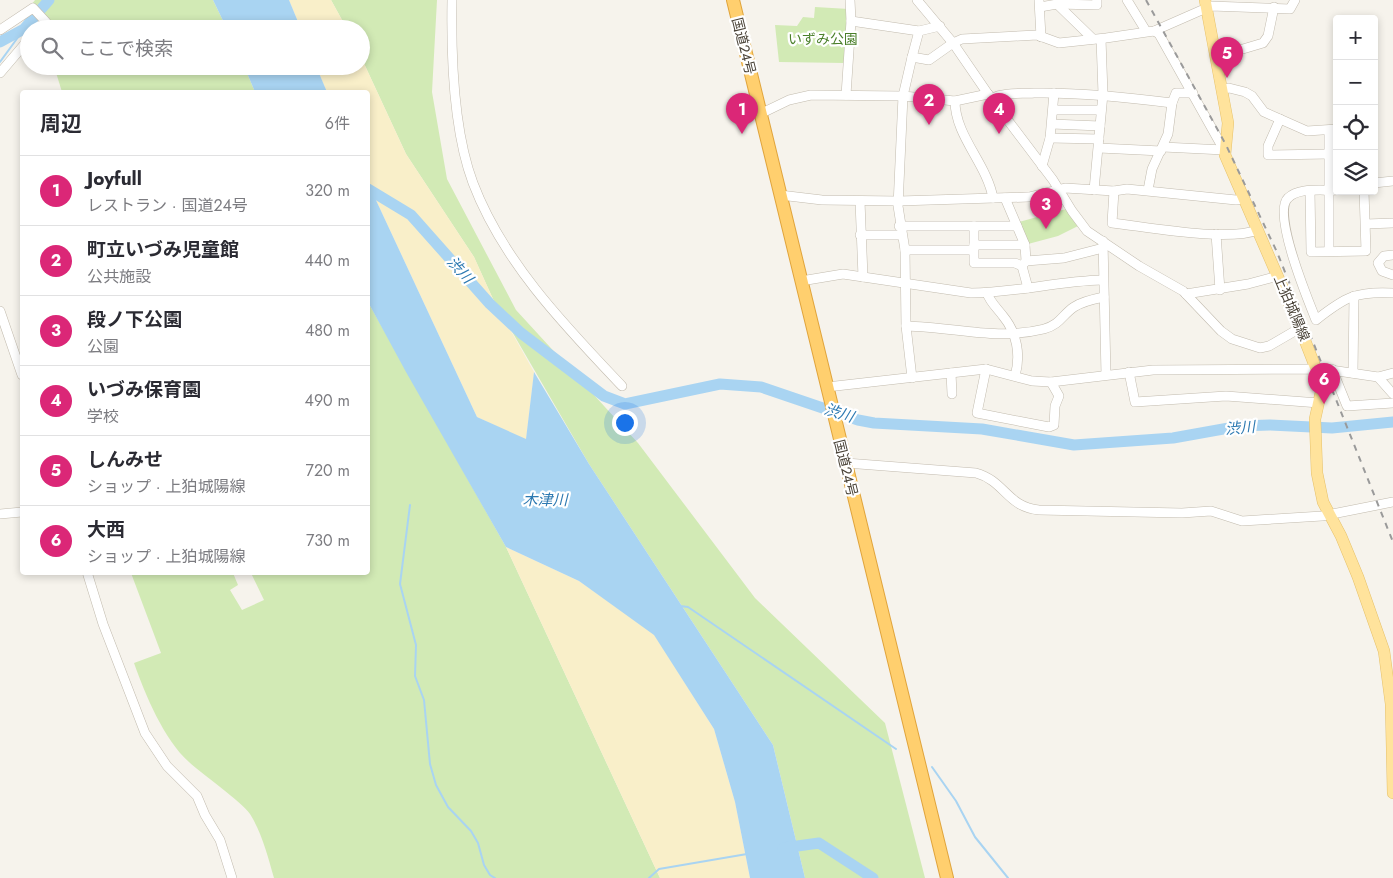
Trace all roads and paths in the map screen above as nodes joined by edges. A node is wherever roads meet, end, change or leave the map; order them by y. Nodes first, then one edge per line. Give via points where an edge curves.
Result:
1 (452, 0) edge
2 (732, 0) edge
3 (850, 0) edge
4 (917, 0) edge
5 (1097, 0) edge
6 (1127, 0) edge
7 (1295, 0) edge
8 (1040, 3) edge
9 (1057, 4) junction
10 (1206, 4) edge
11 (1274, 7) junction
12 (44, 20) edge
13 (851, 21) junction
14 (940, 26) junction
15 (0, 30) edge
16 (919, 31) junction
17 (1150, 31) junction
18 (1041, 37) junction
19 (1097, 39) junction
20 (953, 43) junction
21 (20, 50) edge
22 (912, 57) junction
23 (1216, 57) junction
24 (0, 73) edge
25 (1222, 89) junction
26 (1054, 93) junction
27 (1193, 93) junction
28 (846, 94) junction
29 (1103, 94) junction
30 (903, 96) junction
31 (990, 96) junction
32 (954, 101) junction
33 (1172, 103) junction
34 (1053, 110) junction
35 (1100, 110) junction
36 (760, 114) junction
37 (1280, 120) junction
38 (1052, 124) junction
39 (1100, 126) junction
40 (1333, 130) edge
41 (1050, 138) junction
42 (1099, 144) junction
43 (1162, 149) junction
44 (1224, 150) junction
45 (1329, 154) junction
46 (1042, 166) junction
47 (1333, 170) edge
48 (1393, 181) edge
49 (1378, 183) edge
50 (1059, 190) junction
51 (1094, 190) junction
52 (1148, 190) junction
53 (1333, 190) edge
54 (1114, 191) junction
55 (1310, 191) junction
56 (780, 195) junction
57 (1364, 195) edge
58 (993, 198) junction
59 (1005, 198) junction
60 (1245, 199) junction
61 (860, 201) junction
62 (899, 201) junction
63 (1393, 223) edge
64 (1366, 224) junction
65 (974, 226) junction
66 (1017, 226) junction
67 (900, 230) junction
68 (1258, 230) junction
69 (1216, 234) junction
70 (860, 235) junction
71 (1025, 245) junction
72 (1103, 245) junction
73 (974, 247) junction
74 (905, 250) junction
75 (1330, 251) junction
76 (1393, 255) edge
77 (1024, 263) junction
78 (1393, 275) edge
79 (1278, 276) junction
80 (864, 277) junction
81 (1102, 280) junction
82 (801, 281) junction
83 (906, 284) junction
84 (1028, 288) junction
85 (1220, 290) junction
86 (987, 292) junction
87 (1393, 293) edge
88 (1186, 294) junction
89 (1354, 296) junction
90 (1104, 297) junction
91 (0, 312) edge
92 (906, 326) junction
93 (1300, 328) junction
94 (1014, 333) junction
95 (20, 369) edge
96 (986, 369) junction
97 (1318, 369) junction
98 (1332, 369) junction
99 (951, 372) junction
100 (1129, 372) junction
101 (1353, 373) junction
102 (1393, 373) edge
103 (1106, 375) junction
104 (1015, 376) junction
105 (1378, 377) junction
106 (912, 378) junction
107 (1051, 382) junction
108 (622, 386) dead end
109 (827, 387) junction
110 (952, 394) dead end
111 (1393, 394) edge
112 (1319, 403) junction
113 (1393, 403) edge
114 (846, 463) junction
115 (1393, 502) edge
116 (20, 512) edge
117 (0, 514) edge
118 (1329, 515) junction
119 (89, 575) edge
120 (1393, 793) edge
121 (232, 878) edge
122 (947, 878) edge

1 - 108 street via 454,81 460,129 473,183 512,259
2 - 36 highway, 国道24号
3 - 13 street
4 - 14 street
5 - 9 street via 1097,5
6 - 17 street
7 - 11 street via 1290,8
8 - 9 street
8 - 18 street
9 - 19 street
10 - 11 street
10 - 17 street
10 - 23 main road
11 - 23 street via 1268,36 1263,43
12 - 15 street via 33,8
13 - 16 street
13 - 28 street
14 - 16 street
14 - 20 street
16 - 22 street
17 - 19 street
17 - 27 street via 1159,34
18 - 19 street via 1059,43
18 - 20 street via 985,37
19 - 29 street
20 - 22 street via 929,60
20 - 31 street
21 - 24 street
22 - 30 street
23 - 25 main road
25 - 37 street via 1245,92 1264,112
25 - 44 main road via 1228,123
26 - 29 street
26 - 31 street
26 - 34 street
27 - 33 street via 1176,93
27 - 44 street
28 - 30 street
28 - 36 street via 811,95 789,100
29 - 33 street
29 - 35 street
30 - 32 street
30 - 62 street
31 - 32 street
31 - 46 street
32 - 58 street via 962,130 980,162
33 - 43 street via 1168,134
34 - 35 street
34 - 38 street
35 - 39 street
36 - 56 highway, 国道24号
37 - 40 street via 1307,130
37 - 45 street via 1268,146 1268,155
38 - 39 street
38 - 41 street
39 - 42 street
40 - 45 street
41 - 42 street
41 - 46 street
42 - 43 street
42 - 51 street
43 - 44 street
43 - 52 street via 1152,169
44 - 60 main road, 上狛城陽線
45 - 47 street
46 - 50 street
48 - 49 street
50 - 51 street
50 - 59 street via 1029,197
50 - 72 street via 1087,231
51 - 54 street
52 - 54 street
52 - 60 street
53 - 55 street
53 - 75 street
54 - 69 street via 1112,223
55 - 75 street via 1311,252
55 - 89 street via 1288,198 1283,210 1293,258 1316,320 1338,302
56 - 61 street
56 - 82 highway, 国道24号
57 - 64 street
58 - 59 street
58 - 62 street
59 - 66 street
60 - 68 main road, 上狛城陽線
61 - 62 street
61 - 70 street
62 - 67 street
63 - 64 street
64 - 75 street via 1366,251
65 - 66 street
65 - 67 street
65 - 73 street
66 - 71 street
67 - 70 street
67 - 74 street
68 - 69 street
68 - 79 main road, 上狛城陽線
69 - 85 street
70 - 80 street
71 - 73 street
71 - 77 street
72 - 77 street via 1064,258
72 - 81 street
72 - 88 street
73 - 74 street
73 - 77 street via 974,263
74 - 83 street
76 - 78 street via 1384,256 1378,263 1382,271
77 - 84 street
79 - 85 street
79 - 93 main road, 上狛城陽線
80 - 82 street via 843,274
80 - 83 street
81 - 84 street via 1066,281
81 - 90 street
82 - 109 highway, 国道24号
83 - 86 street
83 - 92 street
84 - 86 street
85 - 88 street
86 - 94 street
87 - 89 street via 1368,292
88 - 93 street via 1221,331 1260,348
89 - 101 street
90 - 94 street via 1073,307 1052,326
90 - 103 street
91 - 95 street
92 - 94 street via 939,326 989,335
92 - 106 street
93 - 97 main road, 上狛城陽線
94 - 104 street via 1019,360
96 - 99 street
96 - 104 street
96 - 107 street via 977,413 1049,427 1054,425 1059,396
97 - 98 street
97 - 100 street
97 - 112 main road, 上狛城陽線
98 - 101 street
98 - 113 street via 1347,406
99 - 106 street
99 - 110 street
100 - 103 street
100 - 112 street via 1135,402 1226,396
101 - 105 street
102 - 105 street
103 - 107 street
104 - 107 street
105 - 111 street
106 - 109 street
109 - 114 highway, 国道24号
112 - 118 main road, 上狛城陽線 via 1315,419 1317,473
114 - 118 street via 976,473 993,480 1019,506 1039,510 1211,511 1242,521
114 - 122 highway, 国道24号
115 - 118 street
116 - 117 street
118 - 120 main road, 上狛城陽線 via 1358,577 1384,651 1391,704
119 - 121 street via 103,624 145,733 167,766 197,796 220,840

